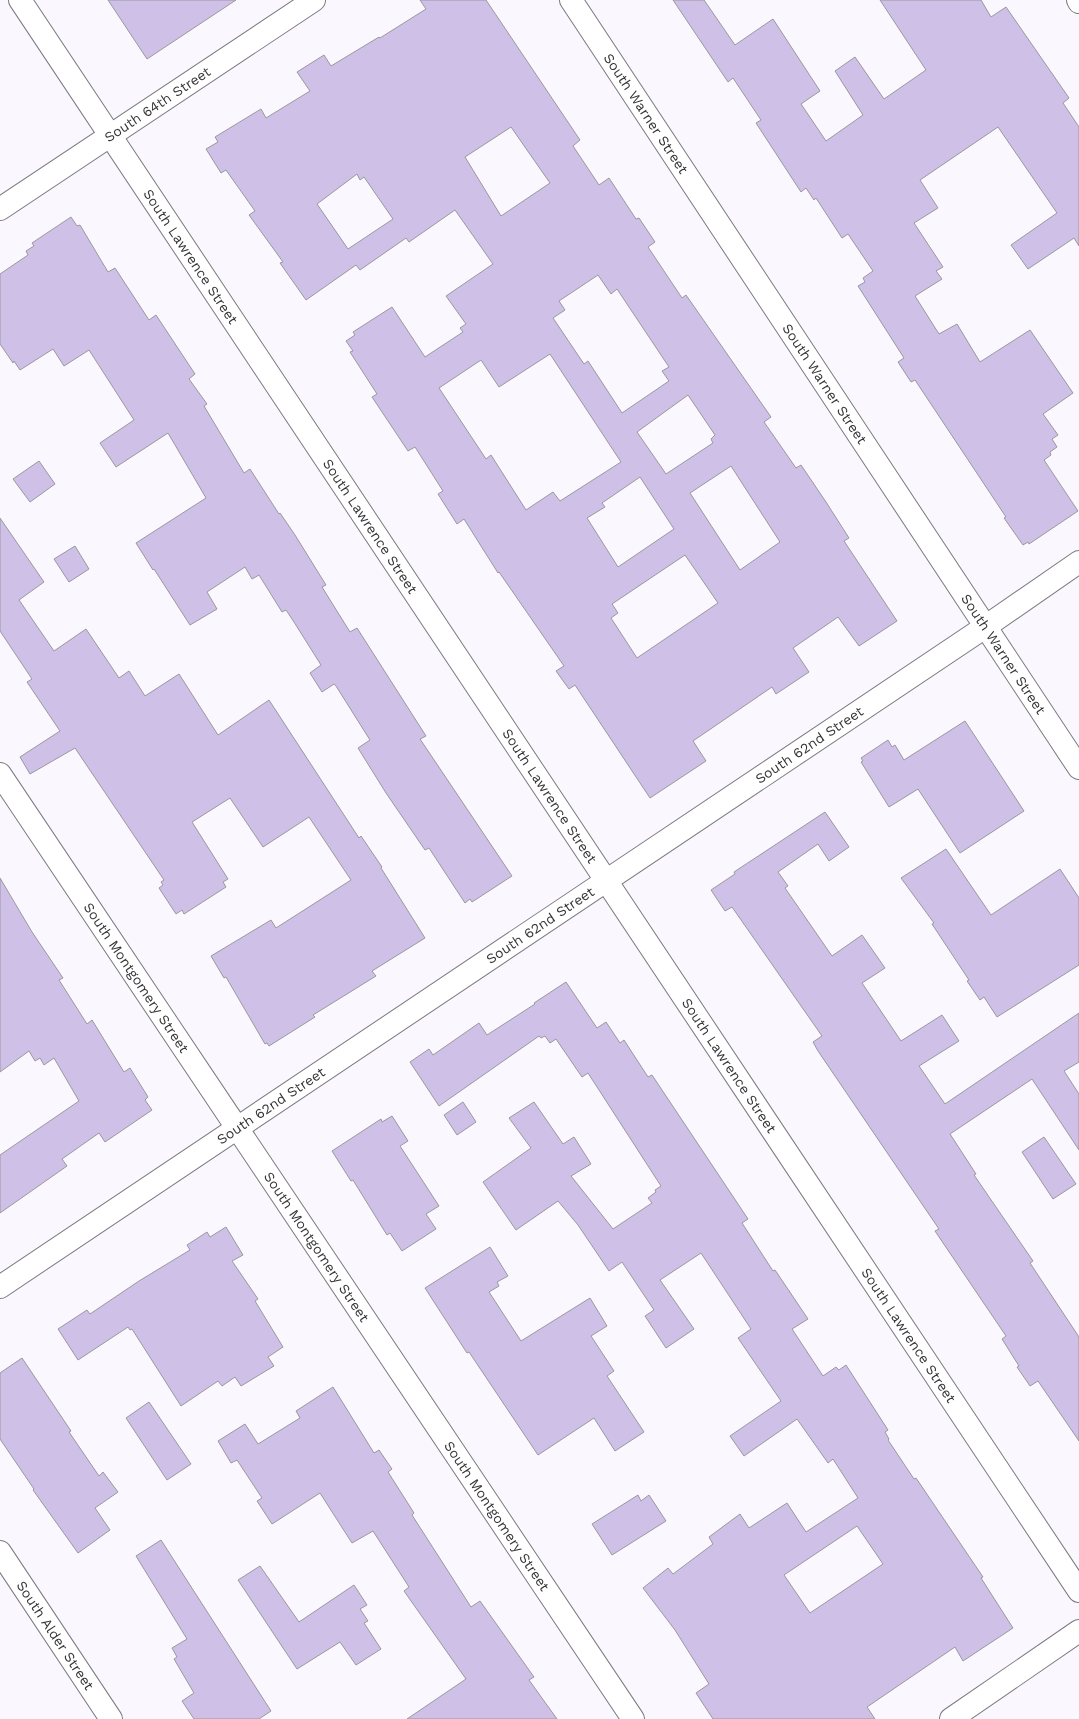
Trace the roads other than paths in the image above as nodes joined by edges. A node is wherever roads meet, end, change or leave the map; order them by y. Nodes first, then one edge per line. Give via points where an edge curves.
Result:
1 (20, 0) edge
2 (314, 0) edge
3 (571, 0) edge
4 (110, 135) junction
5 (0, 209) edge
6 (1079, 562) edge
7 (985, 627) junction
8 (1079, 768) edge
9 (0, 774) edge
10 (606, 881) junction
11 (237, 1128) junction
12 (0, 1287) edge
13 (0, 1552) edge
14 (1079, 1591) edge
15 (1079, 1631) edge
16 (111, 1719) edge
17 (632, 1719) edge
18 (951, 1719) edge

1 - 4 street, South Lawrence Street
2 - 4 street, South 64th Street
3 - 7 street, South Warner Street
4 - 5 street, South 64th Street
4 - 10 street, South Lawrence Street
6 - 7 street, South 62nd Street
7 - 8 street, South Warner Street
7 - 10 street, South 62nd Street
9 - 11 street, South Montgomery Street
10 - 11 street, South 62nd Street
10 - 14 street, South Lawrence Street
11 - 12 street, South 62nd Street
11 - 17 street, South Montgomery Street
13 - 16 street, South Alder Street
15 - 18 street

